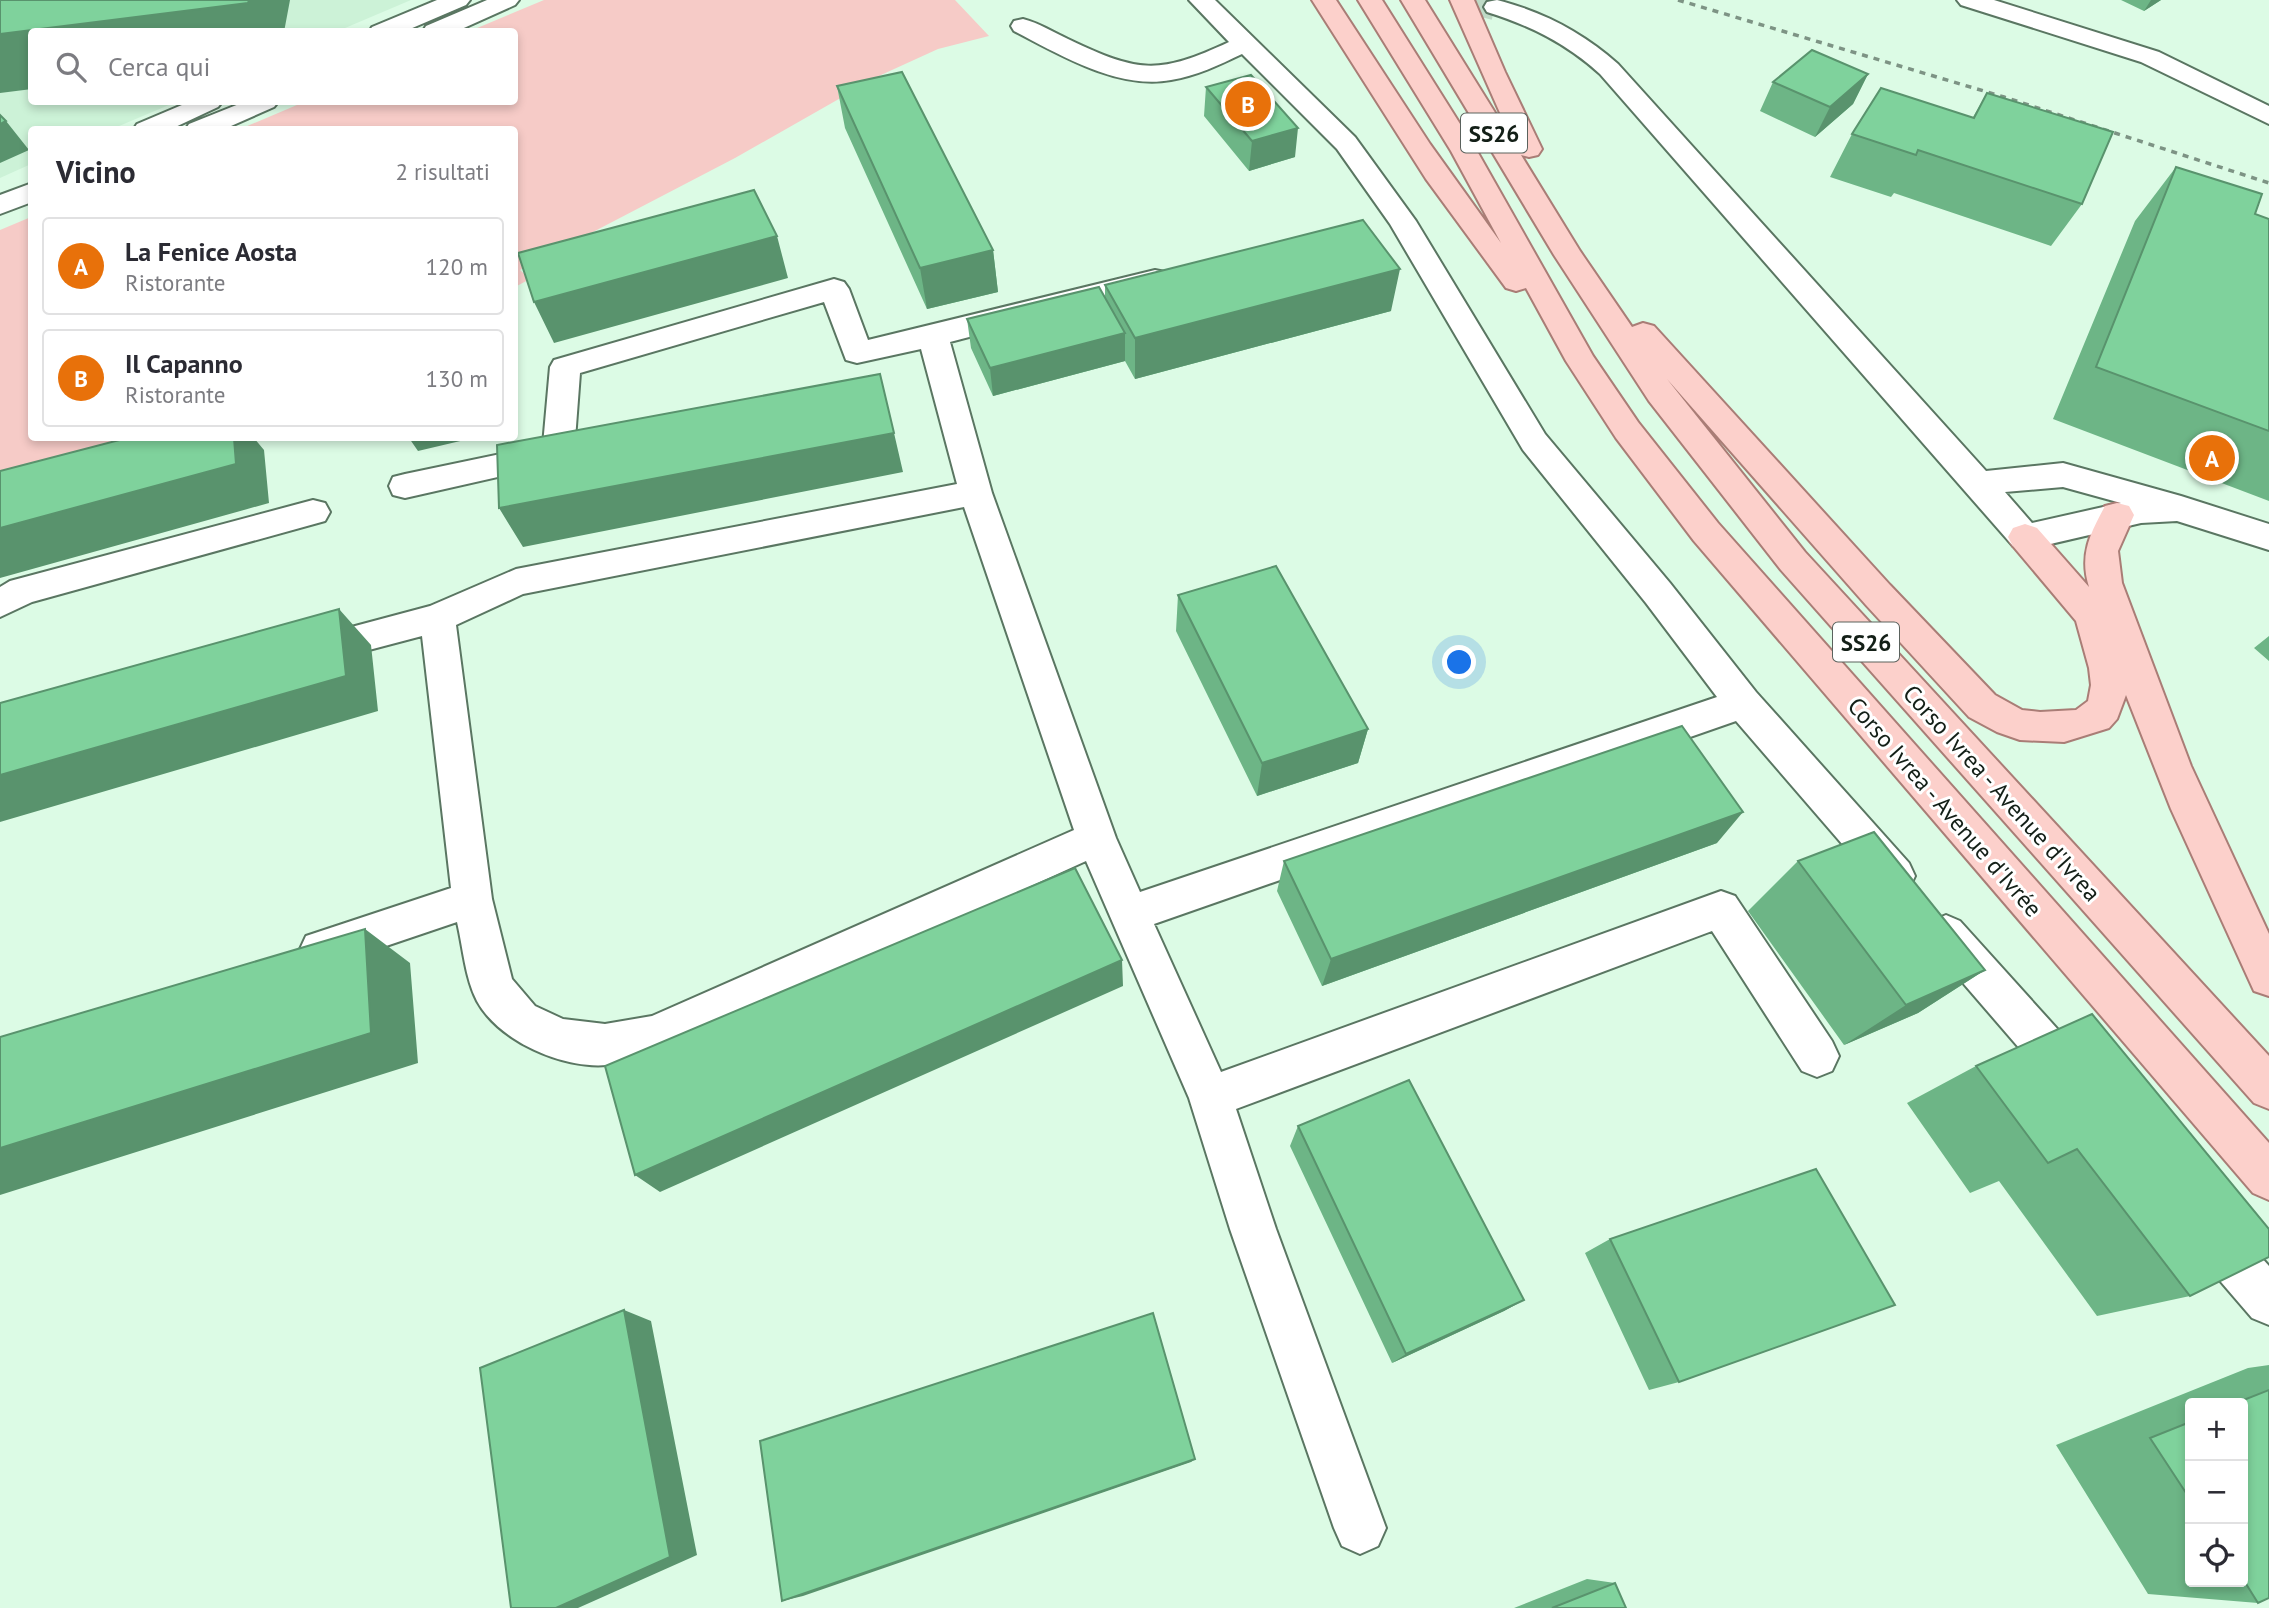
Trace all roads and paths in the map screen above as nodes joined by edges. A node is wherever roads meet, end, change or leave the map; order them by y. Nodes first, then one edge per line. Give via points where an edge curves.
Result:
1 (458, 0) edge
2 (507, 0) edge
3 (1201, 0) edge
4 (1324, 0) edge
5 (1462, 0) edge
6 (1969, 0) edge
7 (1372, 3) edge
8 (1416, 6) edge
9 (1496, 7) tunnel mouth
10 (1023, 26) dead end
11 (391, 28) edge
12 (442, 28) edge
13 (1246, 44) junction
14 (202, 105) edge
15 (258, 105) edge
16 (2269, 116) edge
17 (155, 126) edge
18 (208, 126) edge
19 (28, 193) edge
20 (0, 205) edge
21 (1567, 255) junction
22 (1187, 272) edge
23 (933, 336) junction
24 (1581, 361) junction
25 (1979, 484) junction
26 (405, 486) dead end
27 (976, 493) junction
28 (2182, 509) junction
29 (313, 512) dead end
30 (2117, 515) junction
31 (2025, 537) junction
32 (2269, 537) edge
33 (0, 603) edge
34 (2091, 612) junction
35 (439, 618) junction
36 (279, 660) edge
37 (2139, 684) junction
38 (1743, 703) junction
39 (1096, 838) junction
40 (472, 899) junction
41 (1129, 914) junction
42 (288, 960) edge
43 (2269, 977) edge
44 (1817, 1056) dead end
45 (2269, 1088) edge
46 (1210, 1097) junction
47 (2094, 1102) edge
48 (2269, 1177) edge
49 (2186, 1207) edge
50 (2269, 1301) edge
51 (1360, 1528) dead end

1 - 11 street
2 - 12 street
3 - 13 street
4 - 24 main road via 1486,245
5 - 21 main road via 1544,180
6 - 16 street via 2150,57
7 - 24 main road via 1464,151
8 - 21 main road, SS26
9 - 25 street via 1559,29 1583,43
10 - 13 street via 1087,59 1152,75 1205,62
13 - 38 street via 1346,143 1389,224 1534,442
14 - 17 street
15 - 18 street
19 - 20 street
21 - 34 main road via 1982,706 2022,725 2047,729 2069,727 2101,713 2109,681
21 - 45 main road, Corso Ivrea - Avenue d'Ivrea / SS26 via 1660,393 1793,561
22 - 23 street
23 - 26 street via 857,353 834,289 565,368 558,453
23 - 27 street
24 - 48 main road, Corso Ivrea - Avenue d'Ivrée via 1627,430 1706,532
25 - 28 street via 2063,475
25 - 31 street
27 - 35 street via 516,582
27 - 39 street
28 - 30 street
28 - 32 street
29 - 33 street via 22,592
30 - 31 street
30 - 37 main road via 2102,543 2101,566
31 - 34 main road
34 - 37 main road
35 - 36 street
35 - 40 street
37 - 43 main road via 2201,838
38 - 41 street
38 - 47 street
39 - 40 street via 655,1036 605,1045 559,1039 520,1020 493,989
39 - 41 street
40 - 42 street
41 - 46 street
44 - 46 street via 1721,909
46 - 51 street
49 - 50 street

